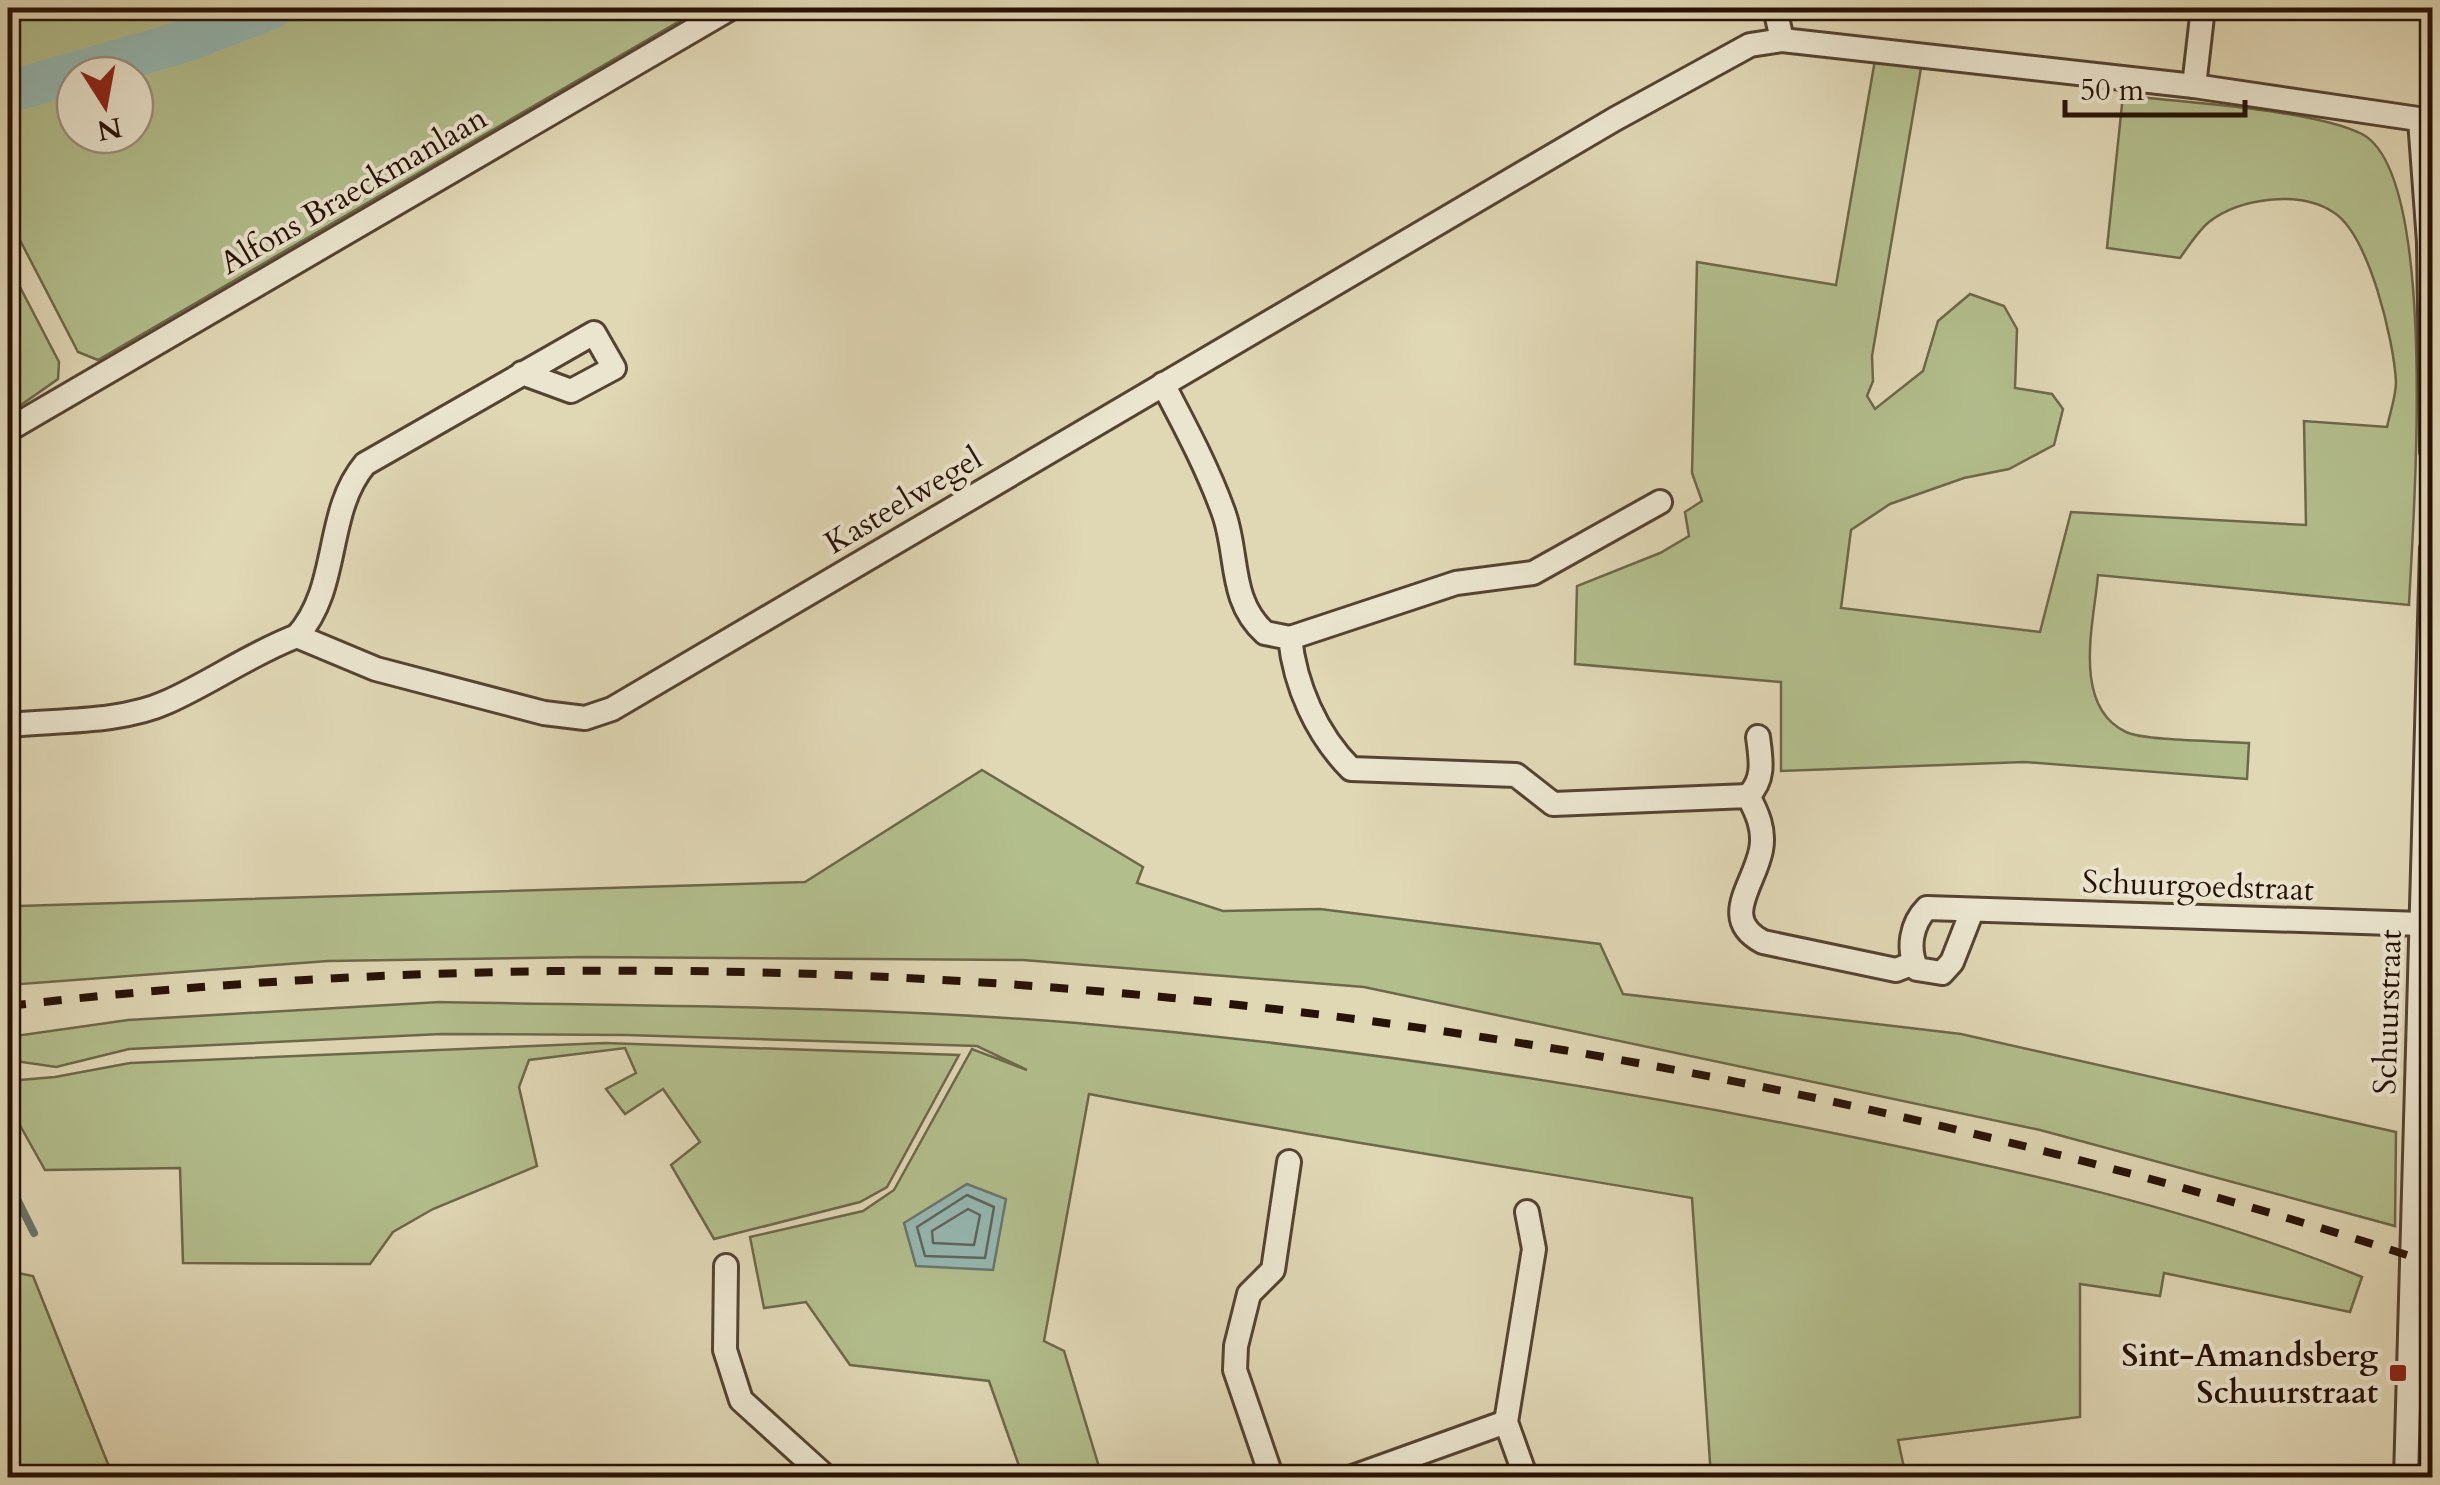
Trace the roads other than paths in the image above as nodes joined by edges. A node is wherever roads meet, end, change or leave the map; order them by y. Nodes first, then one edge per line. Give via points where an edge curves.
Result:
1 (731, 8) edge
2 (1776, 8) edge
3 (2203, 8) edge
4 (1782, 40) junction
5 (2194, 86) junction
6 (2426, 120) edge
7 (522, 372) dead end
8 (1164, 384) junction
9 (8, 430) edge
10 (2432, 452) edge
11 (1660, 502) dead end
12 (2432, 548) edge
13 (297, 636) junction
14 (1290, 638) junction
15 (8, 725) edge
16 (1758, 737) dead end
17 (1748, 796) junction
18 (2428, 882) edge
19 (1972, 911) junction
20 (2422, 924) junction
21 (1914, 963) junction
22 (1289, 1162) dead end
23 (1527, 1212) dead end
24 (726, 1266) dead end
25 (1506, 1422) junction
26 (827, 1478) edge
27 (1272, 1478) edge
28 (1350, 1478) edge
29 (1526, 1478) edge
30 (2406, 1478) edge

1 - 9 street, Alfons Braeckmanlaan
2 - 4 street
3 - 5 street
4 - 5 street
4 - 8 street, Kasteelwegel via 1750,45 1616,119
5 - 6 street
6 - 10 street
7 - 13 street via 365,464 351,480 322,600
8 - 13 street, Kasteelwegel via 752,630 585,718 376,668
8 - 14 street via 1223,511 1246,608 1265,633
11 - 14 street via 1533,572 1456,583
12 - 18 street, Schuurstraat
13 - 15 street via 254,652 164,704
14 - 17 street via 1299,689 1351,768 1516,774 1552,804
16 - 17 street via 1762,766
17 - 21 street via 1759,815 1762,847 1741,908 1742,928 1763,942 1896,970
18 - 20 street, Schuurstraat
19 - 20 street, Schuurgoedstraat
19 - 21 street via 1942,973
19 - 21 street, Schuurgoedstraat via 1927,908 1916,919
20 - 30 street, Schuurstraat
22 - 27 street via 1273,1270 1250,1294 1234,1370
23 - 25 street via 1534,1249
24 - 26 street via 725,1350 742,1400
25 - 28 street
25 - 29 street

